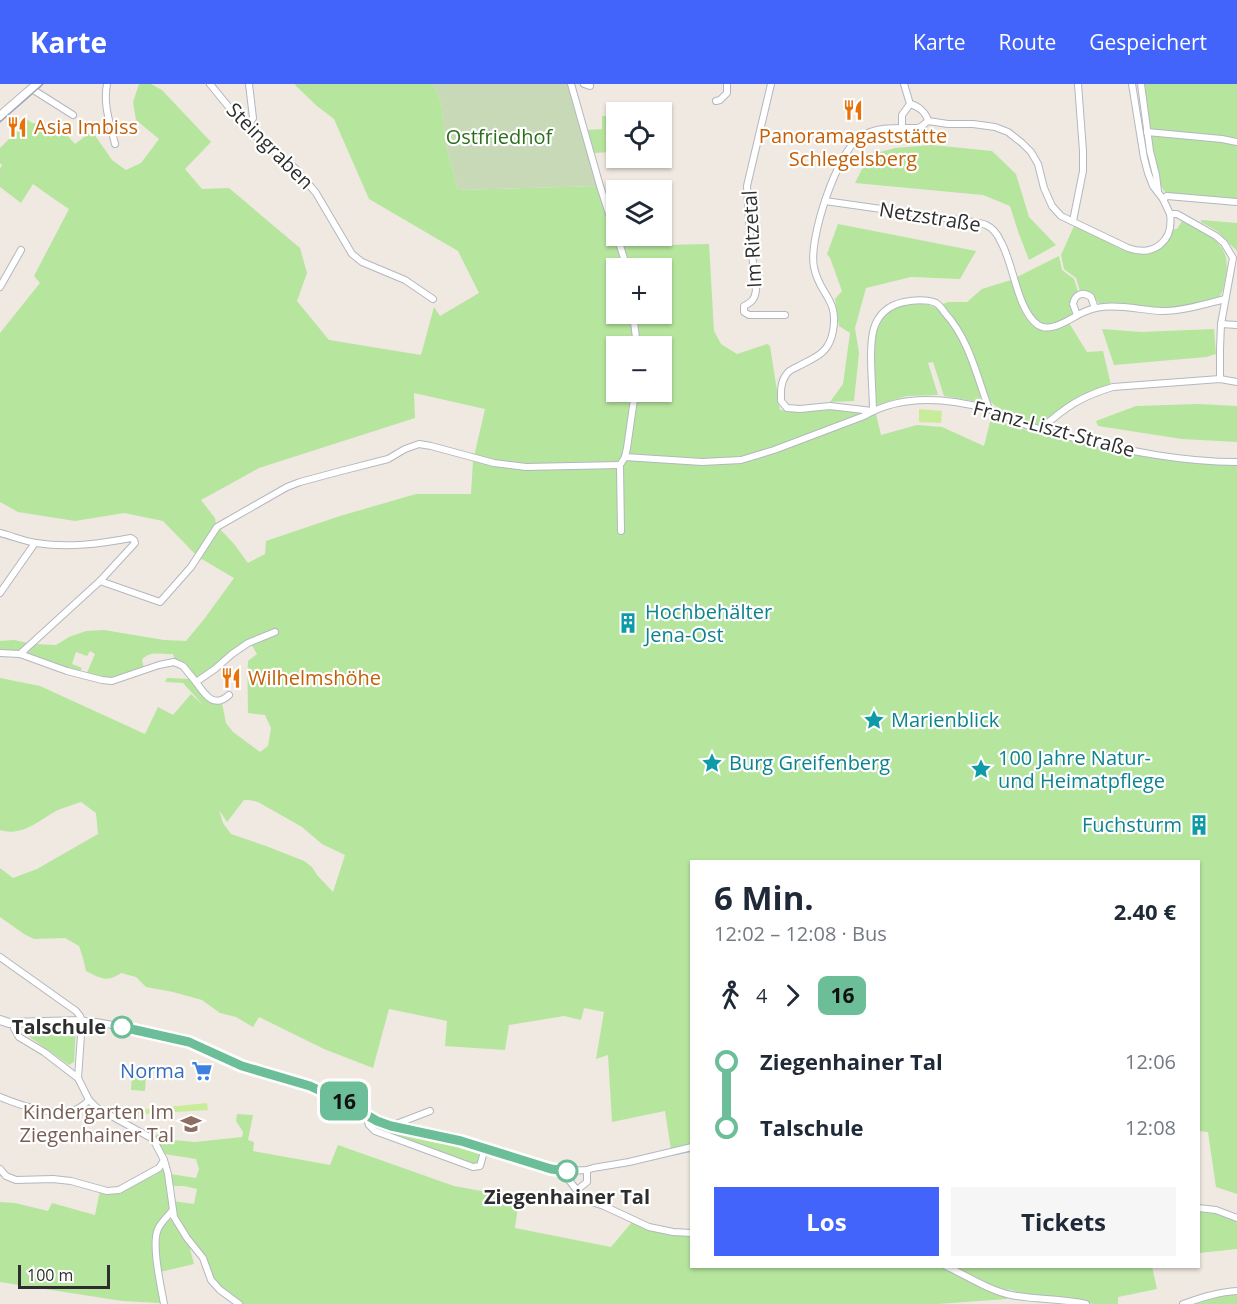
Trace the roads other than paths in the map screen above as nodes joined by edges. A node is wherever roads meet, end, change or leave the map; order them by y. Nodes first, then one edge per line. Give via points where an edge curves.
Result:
1 (107, 84) edge
2 (210, 84) edge
3 (249, 84) edge
4 (571, 84) edge
5 (727, 84) edge
6 (771, 84) edge
7 (904, 84) edge
8 (1078, 84) edge
9 (1132, 84) edge
10 (1141, 84) edge
11 (35, 86) edge
12 (716, 101) dead end
13 (910, 104) junction
14 (0, 116) edge
15 (73, 116) dead end
16 (928, 121) junction
17 (246, 128) junction
18 (902, 128) junction
19 (1147, 132) junction
20 (1237, 142) edge
21 (115, 144) dead end
22 (1158, 192) junction
23 (1162, 199) junction
24 (825, 201) junction
25 (1237, 202) edge
26 (606, 203) edge
27 (1170, 214) junction
28 (1073, 221) junction
29 (21, 250) dead end
30 (1235, 259) edge
31 (0, 287) edge
32 (433, 299) dead end
33 (1225, 299) junction
34 (1095, 308) junction
35 (785, 315) dead end
36 (1077, 315) junction
37 (1221, 324) junction
38 (1237, 325) edge
39 (1220, 379) junction
40 (1237, 382) edge
41 (633, 402) edge
42 (989, 409) junction
43 (873, 411) junction
44 (1041, 429) junction
45 (625, 457) junction
46 (1237, 462) edge
47 (620, 465) junction
48 (621, 531) dead end
49 (0, 532) edge
50 (35, 543) junction
51 (100, 581) junction
52 (0, 593) edge
53 (274, 632) dead end
54 (0, 653) edge
55 (20, 654) junction
56 (196, 682) junction
57 (229, 695) dead end
58 (0, 957) edge
59 (0, 1020) edge
60 (81, 1021) junction
61 (14, 1023) junction
62 (78, 1077) junction
63 (0, 1097) edge
64 (89, 1100) junction
65 (430, 1111) dead end
66 (366, 1115) junction
67 (391, 1126) junction
68 (690, 1147) edge
69 (485, 1148) junction
70 (165, 1160) junction
71 (0, 1169) edge
72 (587, 1170) junction
73 (562, 1171) junction
74 (577, 1190) junction
75 (1200, 1208) edge
76 (173, 1210) junction
77 (1237, 1218) edge
78 (690, 1233) edge
79 (950, 1268) edge
80 (1237, 1291) edge
81 (164, 1304) edge
82 (238, 1304) edge
83 (1086, 1304) edge
84 (1183, 1304) edge

1 - 21 street via 106,109
2 - 17 street, Steingraben
3 - 17 street via 253,118
4 - 26 street
5 - 12 street via 727,93
6 - 35 street, Im Ritzetal via 747,186 756,290 744,312
7 - 13 street
8 - 28 street via 1083,171
9 - 22 street via 1146,166
10 - 19 street
11 - 14 street
11 - 15 street
13 - 16 street via 922,110
13 - 18 street via 902,115
16 - 18 street via 922,126
16 - 28 street via 995,127 1008,132 1032,153 1052,206
17 - 32 street, Steingraben via 295,168 320,197 352,254 405,280
18 - 24 street via 875,130 854,142
19 - 20 street
19 - 22 street
22 - 23 street
23 - 25 street via 1167,196
23 - 27 street
24 - 36 street, Netzstraße via 988,226 1006,251 1023,308 1032,320 1047,328
24 - 43 street via 813,264 819,284 833,305 831,341 818,357 788,372 782,382 781,402 787,408 830,406
27 - 28 street via 1170,231 1165,240 1149,251 1128,248
27 - 30 street via 1177,214 1216,236
29 - 31 street
30 - 33 street
33 - 34 street, Netzstraße via 1163,311
33 - 37 street
34 - 36 street, Netzstraße
34 - 36 street, Netzstraße via 1088,295 1078,295 1073,304
37 - 38 street
37 - 39 street
39 - 40 street
39 - 44 street via 1097,391 1078,399
41 - 45 street
42 - 43 street, Franz-Liszt-Straße via 918,400
42 - 43 street via 954,322 937,304 911,300 892,305 874,327
42 - 44 street, Franz-Liszt-Straße
43 - 45 street, Franz-Liszt-Straße via 741,460 702,462
44 - 46 street, Franz-Liszt-Straße via 1187,460
45 - 47 street
47 - 48 street
47 - 51 street via 526,467 419,444 388,459 300,482 217,527 192,567 160,602
49 - 50 street
50 - 51 street via 80,545 134,540 133,547
50 - 52 street
51 - 55 street
53 - 56 street via 248,643
54 - 55 street
55 - 56 street via 67,671 112,681 159,665 179,663
56 - 57 street via 211,699 219,702
58 - 60 street via 76,1011
59 - 61 street
60 - 61 street
60 - 62 street
60 - 66 street via 189,1042 242,1066 319,1089
61 - 62 street via 20,1037
62 - 64 street
63 - 64 street via 56,1111 72,1111
64 - 70 street via 153,1139
65 - 67 street
66 - 67 street
66 - 69 street via 375,1131 473,1167 480,1166
67 - 69 street
68 - 72 street
69 - 73 street
70 - 71 street via 159,1168 119,1190 107,1191 71,1181 16,1180
70 - 76 street
72 - 73 street
72 - 74 street via 586,1183
73 - 74 street
74 - 78 street via 589,1201 650,1227
75 - 77 street
76 - 81 street via 159,1226 156,1239
76 - 82 street via 203,1258 211,1280
79 - 83 street via 997,1291
80 - 84 street

